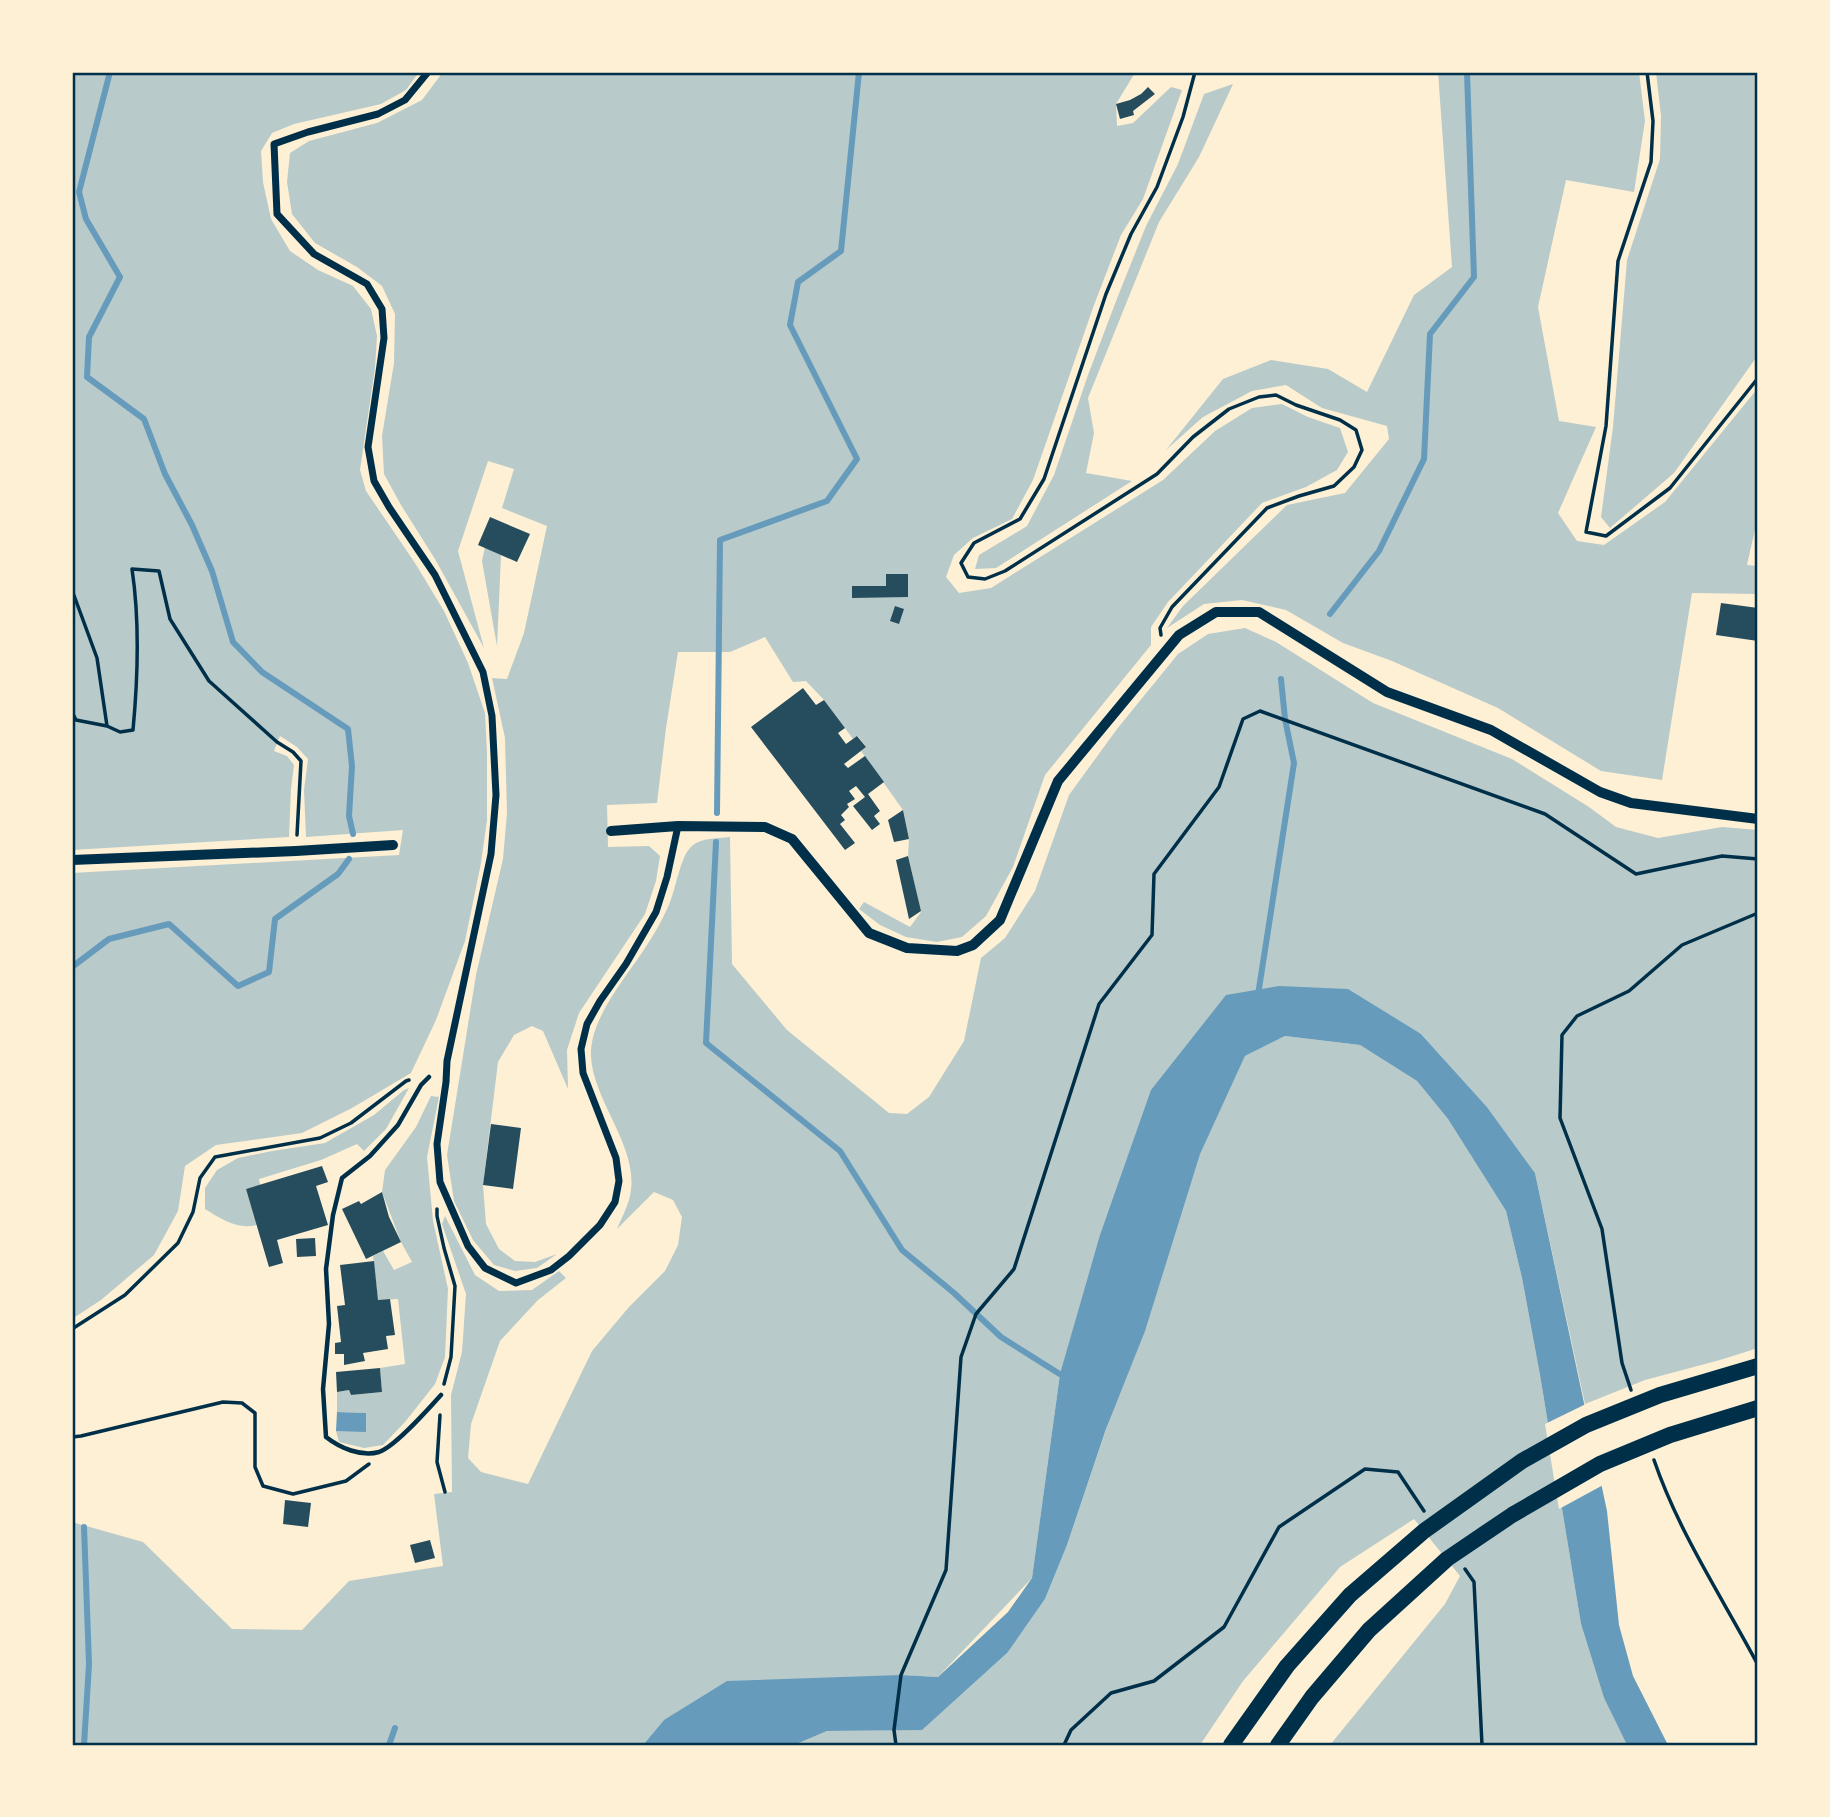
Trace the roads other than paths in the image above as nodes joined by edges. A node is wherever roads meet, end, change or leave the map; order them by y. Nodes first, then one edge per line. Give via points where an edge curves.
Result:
1 (428, 72) edge
2 (1758, 819) edge
3 (678, 826) junction
4 (611, 831) dead end
5 (393, 845) dead end
6 (72, 860) edge
7 (429, 1077) road end
8 (1758, 1366) edge
9 (441, 1395) road end
10 (1758, 1408) edge
11 (1231, 1745) edge
12 (1278, 1745) edge

1 - 3 street via 405,100 377,114 274,144 277,214 314,254 367,285 382,309 384,338 368,447 374,481 435,576 483,672 492,716 496,795 491,854 447,1060 437,1144 440,1182 468,1246 485,1268 516,1283 551,1270 569,1256 615,1202 619,1181 616,1158 583,1073 581,1049 587,1024 656,912
2 - 3 street via 1631,803 1600,792 1492,730 1387,692 1259,612 1216,612 1179,635 1058,781 1000,920 973,945 957,951 907,948 869,933 792,839 765,827
3 - 4 street
5 - 6 street
7 - 9 lane via 398,1125 342,1178 326,1269 326,1437 338,1447 381,1451
8 - 11 highway via 1660,1395 1587,1425 1522,1461 1424,1531 1350,1595 1287,1666
10 - 12 highway via 1670,1435 1600,1464 1447,1559 1370,1630

